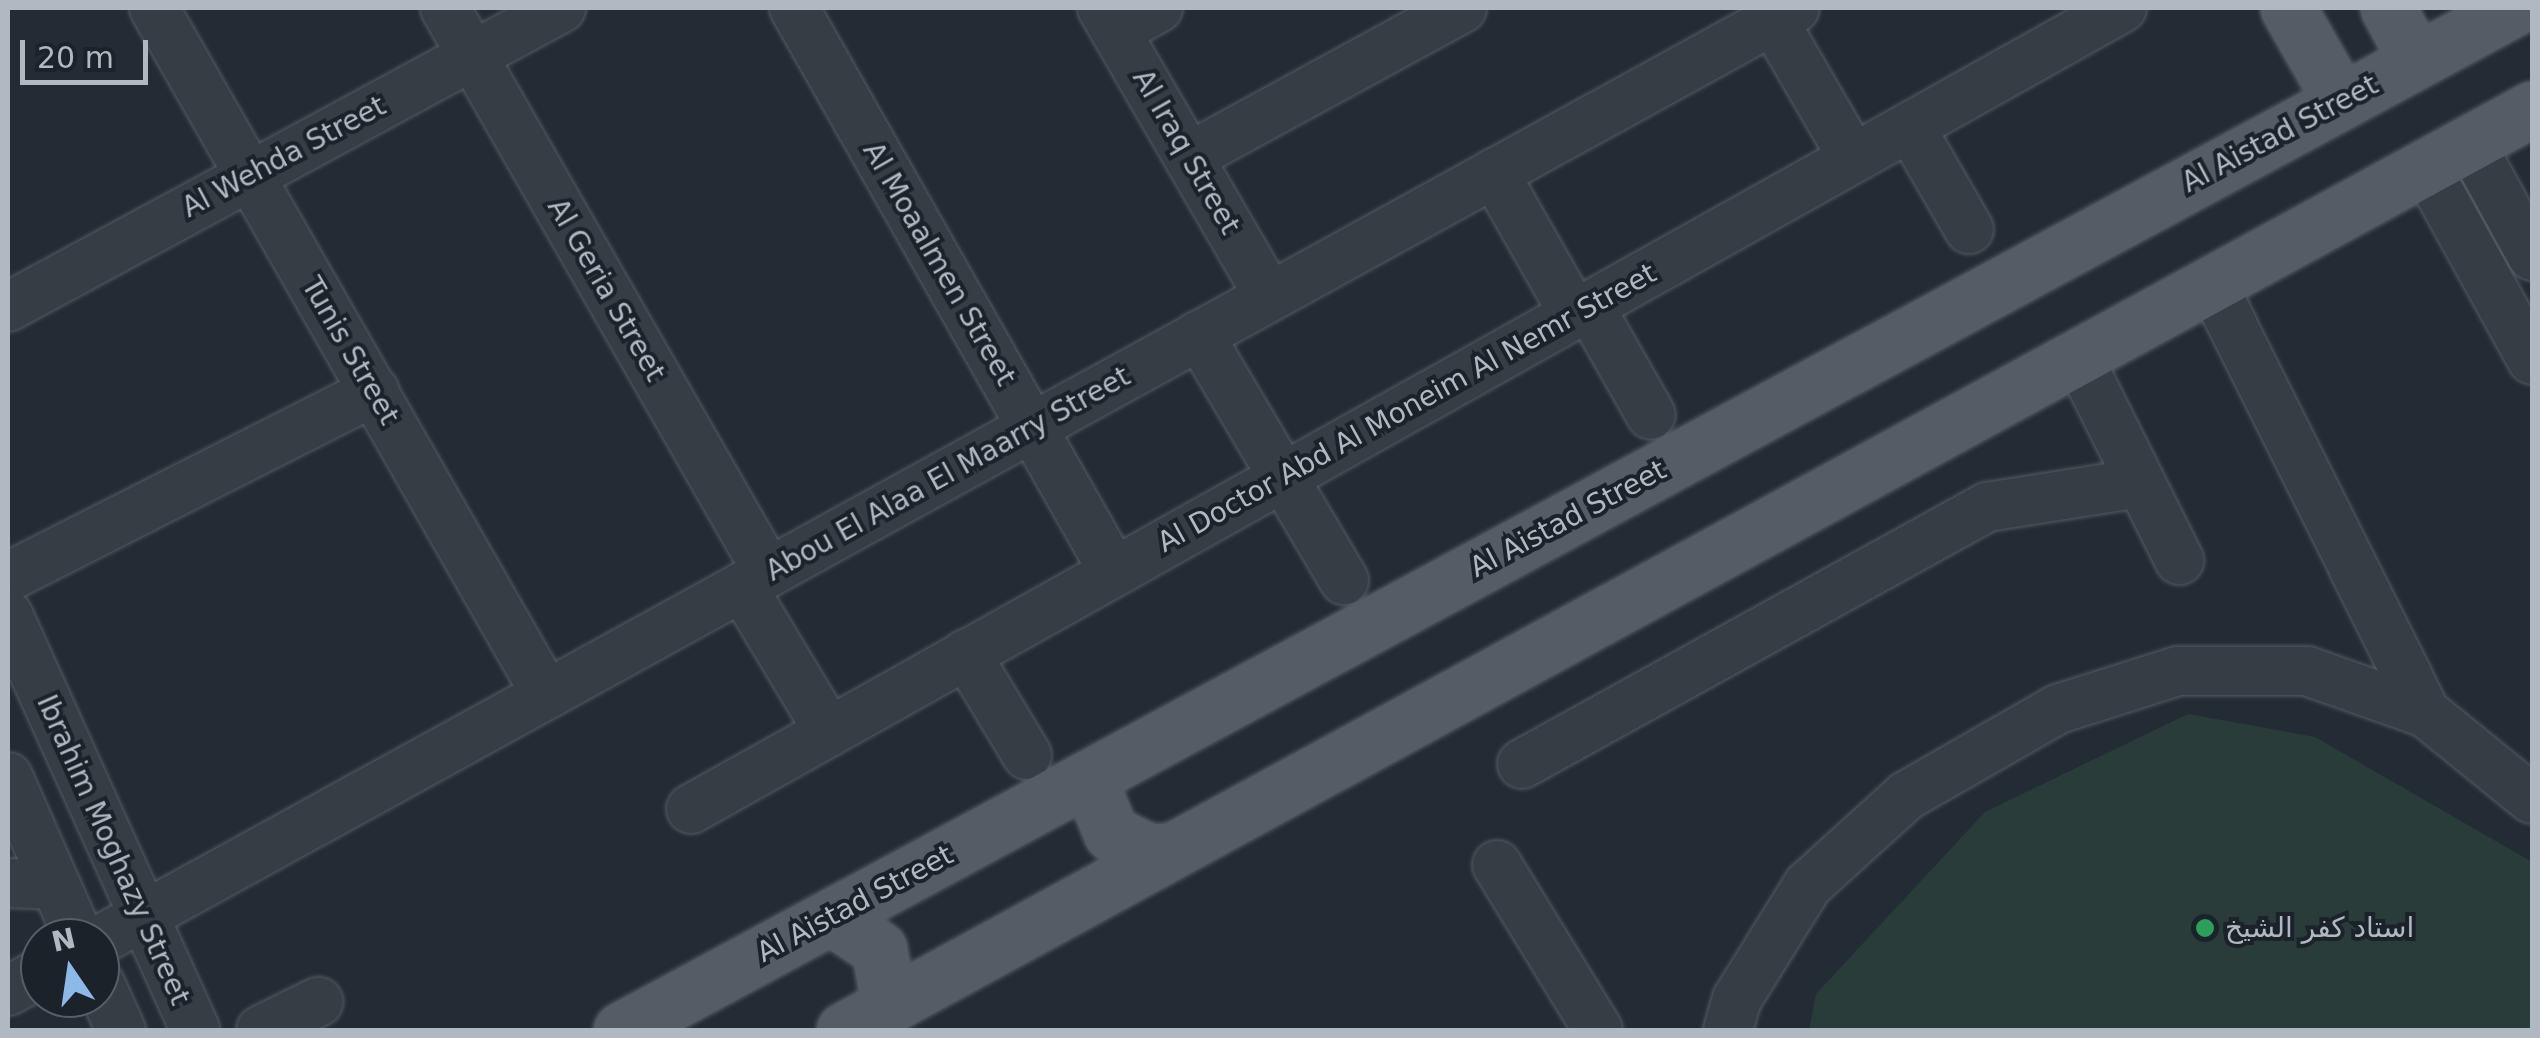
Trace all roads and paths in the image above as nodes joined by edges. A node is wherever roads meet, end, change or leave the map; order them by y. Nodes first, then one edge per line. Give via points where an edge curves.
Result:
1 (154, 8) edge
2 (445, 8) edge
3 (562, 8) edge
4 (794, 8) edge
5 (1158, 8) edge
6 (1462, 8) edge
7 (2122, 8) edge
8 (2288, 8) edge
9 (2388, 8) edge
10 (2514, 8) edge
11 (1778, 12) edge
12 (1109, 19) edge
13 (472, 56) junction
14 (2416, 60) junction
15 (2341, 102) junction
16 (2532, 109) edge
17 (1910, 127) junction
18 (2448, 155) junction
19 (1189, 156) junction
20 (1853, 158) junction
21 (1494, 174) junction
22 (250, 176) junction
23 (1969, 229) dead end
24 (2532, 256) edge
25 (2212, 284) junction
26 (1270, 296) junction
27 (8, 308) edge
28 (1582, 310) junction
29 (1199, 335) junction
30 (2078, 357) junction
31 (2532, 360) edge
32 (374, 392) junction
33 (1652, 415) dead end
34 (1032, 427) junction
35 (1283, 477) junction
36 (2140, 483) junction
37 (2179, 560) dead end
38 (1114, 572) junction
39 (8, 577) edge
40 (755, 580) junction
41 (1344, 580) dead end
42 (8, 615) edge
43 (966, 654) junction
44 (546, 694) junction
45 (2426, 713) junction
46 (828, 732) junction
47 (1026, 755) dead end
48 (1522, 764) dead end
49 (1098, 773) junction
50 (8, 777) edge
51 (2532, 799) edge
52 (691, 809) dead end
53 (1172, 850) junction
54 (1496, 866) dead end
55 (8, 883) edge
56 (56, 885) junction
57 (144, 916) junction
58 (830, 917) junction
59 (70, 918) edge
60 (120, 929) edge
61 (318, 1002) dead end
62 (866, 1018) edge
63 (194, 1030) edge
64 (261, 1030) edge
65 (622, 1030) edge
66 (1598, 1030) edge
67 (1728, 1030) edge

1 - 22 street, Tunis Street
2 - 13 street, Al Geria Street
3 - 13 street, Al Wehda Street
4 - 34 street, Al Moaalmen Street
5 - 12 street
6 - 19 street
7 - 17 street, Al Doctor Abd Al Moneim Al Nemr Street
8 - 15 main road
9 - 14 main road
10 - 14 main road, Al Aistad Street
11 - 20 street
11 - 21 street, Abou El Alaa El Maarry Street
12 - 19 street, Al Iraq Street
13 - 22 street, Al Wehda Street
13 - 40 street, Al Geria Street
14 - 15 main road, Al Aistad Street
15 - 49 main road, Al Aistad Street
16 - 18 main road
17 - 20 street, Al Doctor Abd Al Moneim Al Nemr Street
17 - 23 street
18 - 24 street
18 - 25 main road
18 - 31 street
19 - 26 street, Al Iraq Street
20 - 28 street, Al Doctor Abd Al Moneim Al Nemr Street
21 - 26 street, Abou El Alaa El Maarry Street
21 - 28 street
22 - 27 street, Al Wehda Street
22 - 32 street, Tunis Street
25 - 30 main road
25 - 45 street
26 - 29 street, Abou El Alaa El Maarry Street
28 - 33 street
28 - 35 street, Al Doctor Abd Al Moneim Al Nemr Street
29 - 34 street, Abou El Alaa El Maarry Street
29 - 35 street
30 - 36 street
30 - 53 main road
32 - 39 street
32 - 44 street, Tunis Street
34 - 38 street, Al Moaalmen Street
34 - 40 street, Abou El Alaa El Maarry Street
35 - 38 street, Al Doctor Abd Al Moneim Al Nemr Street
35 - 41 street
36 - 37 street
36 - 48 street via 1987,508
38 - 43 street, Al Doctor Abd Al Moneim Al Nemr Street
40 - 44 street, Abou El Alaa El Maarry Street
40 - 46 street, Al Geria Street
42 - 57 street, Ibrahim Moghazy Street
43 - 46 street, Al Doctor Abd Al Moneim Al Nemr Street
43 - 47 street
44 - 57 street, Abou El Alaa El Maarry Street
45 - 51 street
45 - 67 street via 2307,671 2178,671 2058,709 1906,796 1808,885 1737,999
46 - 52 street, Al Doctor Abd Al Moneim Al Nemr Street
49 - 53 main road via 1097,805 1112,833 1150,852
49 - 58 main road, Al Aistad Street
50 - 56 street
53 - 62 main road
54 - 66 street
55 - 56 street
56 - 59 street
57 - 60 street, Abou El Alaa El Maarry Street
57 - 63 street, Ibrahim Moghazy Street
58 - 62 main road via 879,949
58 - 65 main road, Al Aistad Street
61 - 64 street

